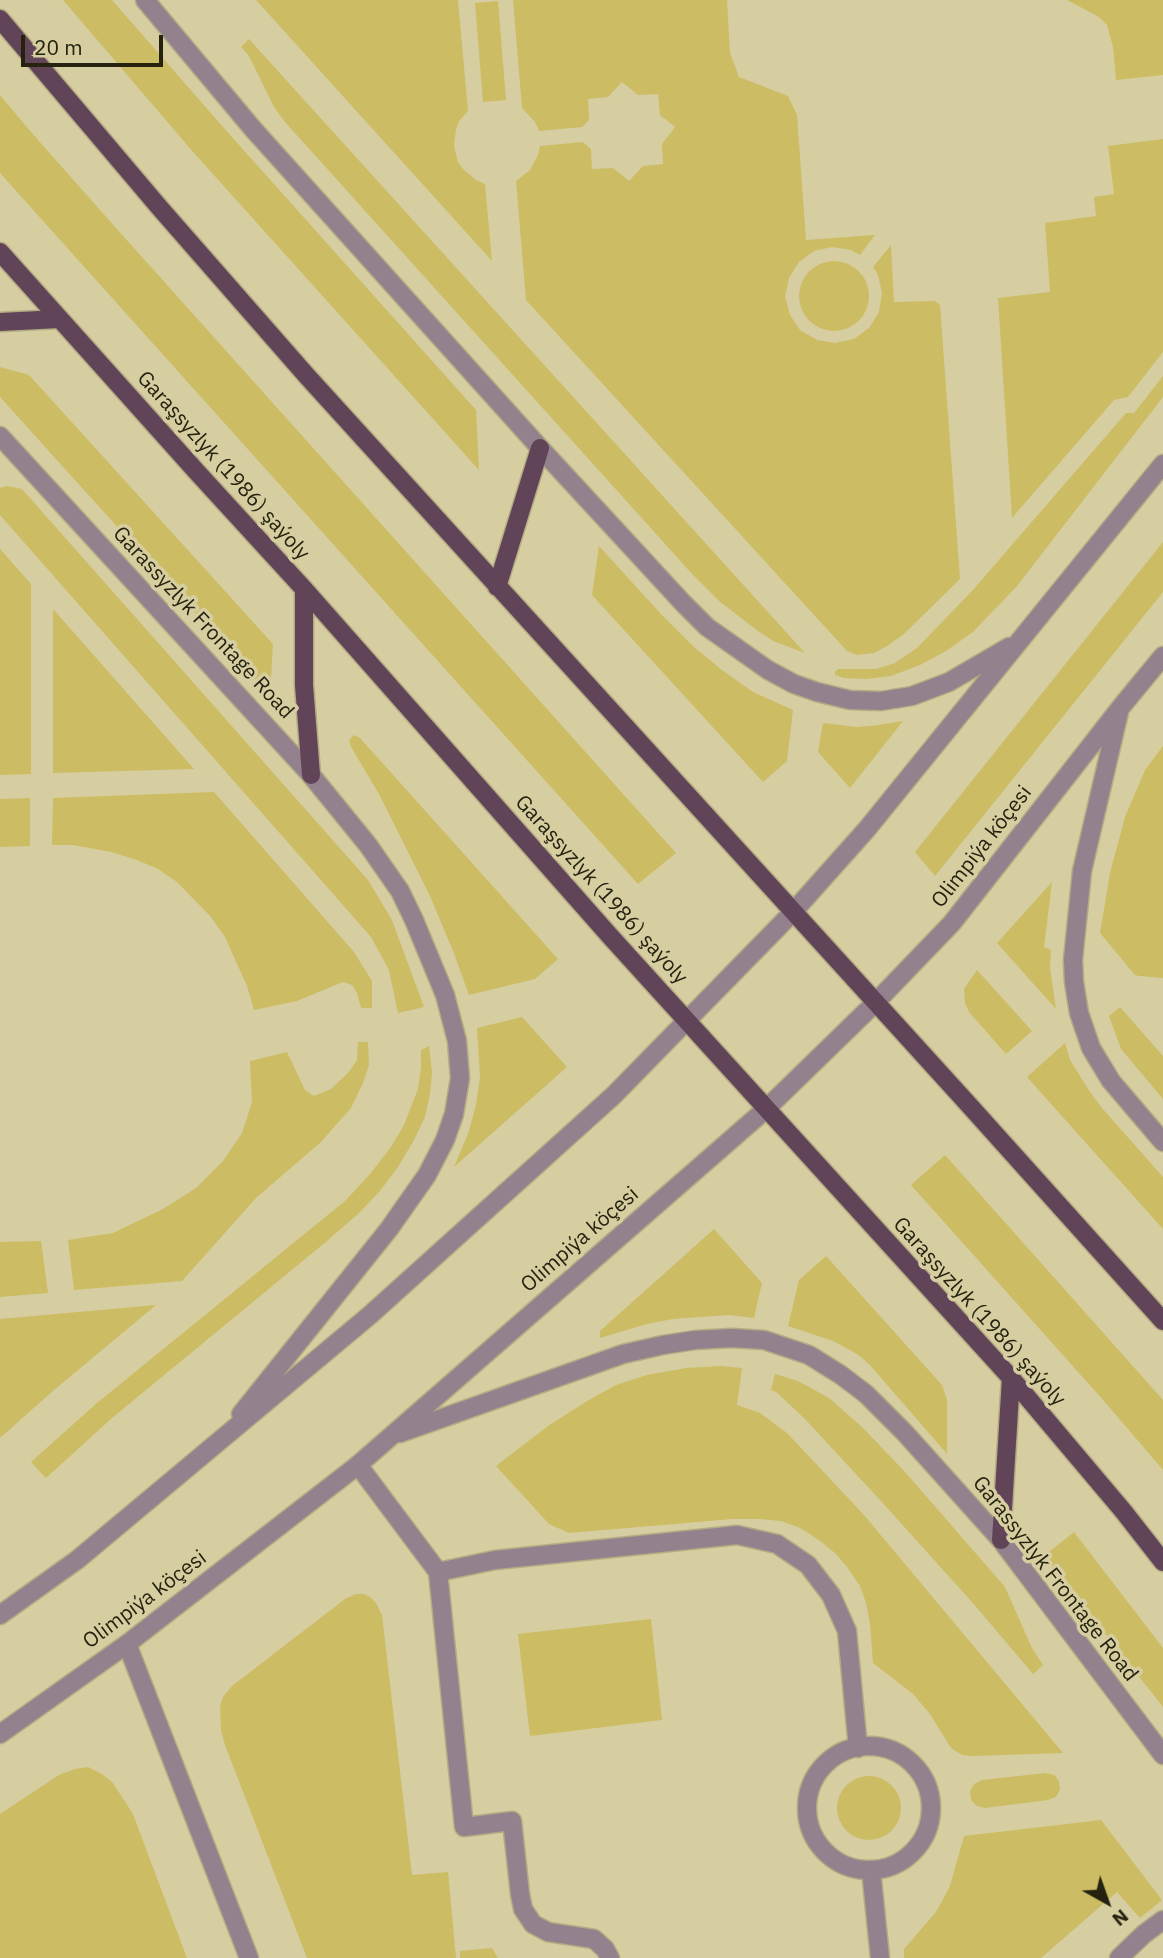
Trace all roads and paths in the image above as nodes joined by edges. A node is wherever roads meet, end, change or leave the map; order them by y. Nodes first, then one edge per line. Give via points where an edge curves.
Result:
1 (145, 0) edge
2 (0, 19) edge
3 (0, 252) edge
4 (59, 319) junction
5 (0, 322) edge
6 (1, 439) edge
7 (540, 448) junction
8 (1163, 464) edge
9 (497, 587) junction
10 (304, 589) junction
11 (1018, 641) junction
12 (1163, 656) edge
13 (1121, 707) junction
14 (311, 775) junction
15 (793, 912) junction
16 (876, 1002) junction
17 (686, 1020) junction
18 (766, 1109) junction
19 (1163, 1142) edge
20 (1163, 1321) edge
21 (1011, 1378) junction
22 (390, 1437) junction
23 (214, 1447) junction
24 (358, 1465) junction
25 (1000, 1540) junction
26 (1163, 1562) edge
27 (438, 1572) junction
28 (0, 1615) edge
29 (127, 1644) junction
30 (0, 1734) edge
31 (858, 1748) junction
32 (1163, 1755) edge
33 (871, 1870) junction
34 (1163, 1920) edge
35 (249, 1958) edge
36 (610, 1958) edge
37 (880, 1958) edge
38 (1119, 1958) edge

1 - 7 street via 253,129
2 - 9 main road via 278,344
3 - 4 main road, Garaşsyzlyk (1986) şaýoly
4 - 5 main road
4 - 10 main road, Garaşsyzlyk (1986) şaýoly
6 - 14 street, Garassyzlyk Frontage Road
7 - 9 main road
7 - 11 street via 707,627 794,684 849,699 881,701 912,696 949,682
8 - 11 street
9 - 15 main road
10 - 14 main road via 304,685
10 - 17 main road, Garaşsyzlyk (1986) şaýoly
11 - 15 street via 867,829
12 - 13 street, Olimpiýa köçesi
13 - 16 street, Olimpiýa köçesi via 952,922
13 - 19 street, Olimpiýa köçesi via 1082,871 1073,960 1079,1013 1091,1048 1111,1081
14 - 23 street, Garassyzlyk Frontage Road via 400,891 445,995 457,1041 460,1078 454,1114 427,1175
15 - 16 main road
15 - 17 street
16 - 18 street, Olimpiýa köçesi
16 - 20 main road
17 - 18 main road, Garaşsyzlyk (1986) şaýoly
17 - 23 street via 614,1095 534,1168
18 - 21 main road, Garaşsyzlyk (1986) şaýoly
18 - 22 street, Olimpiýa köçesi
21 - 25 main road
21 - 26 main road, Garaşsyzlyk (1986) şaýoly
22 - 24 street, Olimpiýa köçesi
22 - 25 street, Garassyzlyk Frontage Road via 623,1354 695,1340 764,1340 809,1355 866,1394
23 - 28 street via 77,1560
24 - 27 street
24 - 29 street, Olimpiýa köçesi
25 - 32 street, Garassyzlyk Frontage Road
27 - 31 street via 495,1560 737,1535 777,1544 808,1565 831,1595 847,1631
27 - 36 street via 464,1827 512,1821 523,1909 533,1924 548,1932 594,1939
29 - 30 street, Olimpiýa köçesi
29 - 35 street
31 - 33 street via 831,1758 817,1775 808,1795 807,1816 814,1837 827,1854 845,1866
31 - 33 street via 893,1751 911,1762 925,1780 931,1800 930,1822 921,1842 906,1858
33 - 37 street
34 - 38 street

